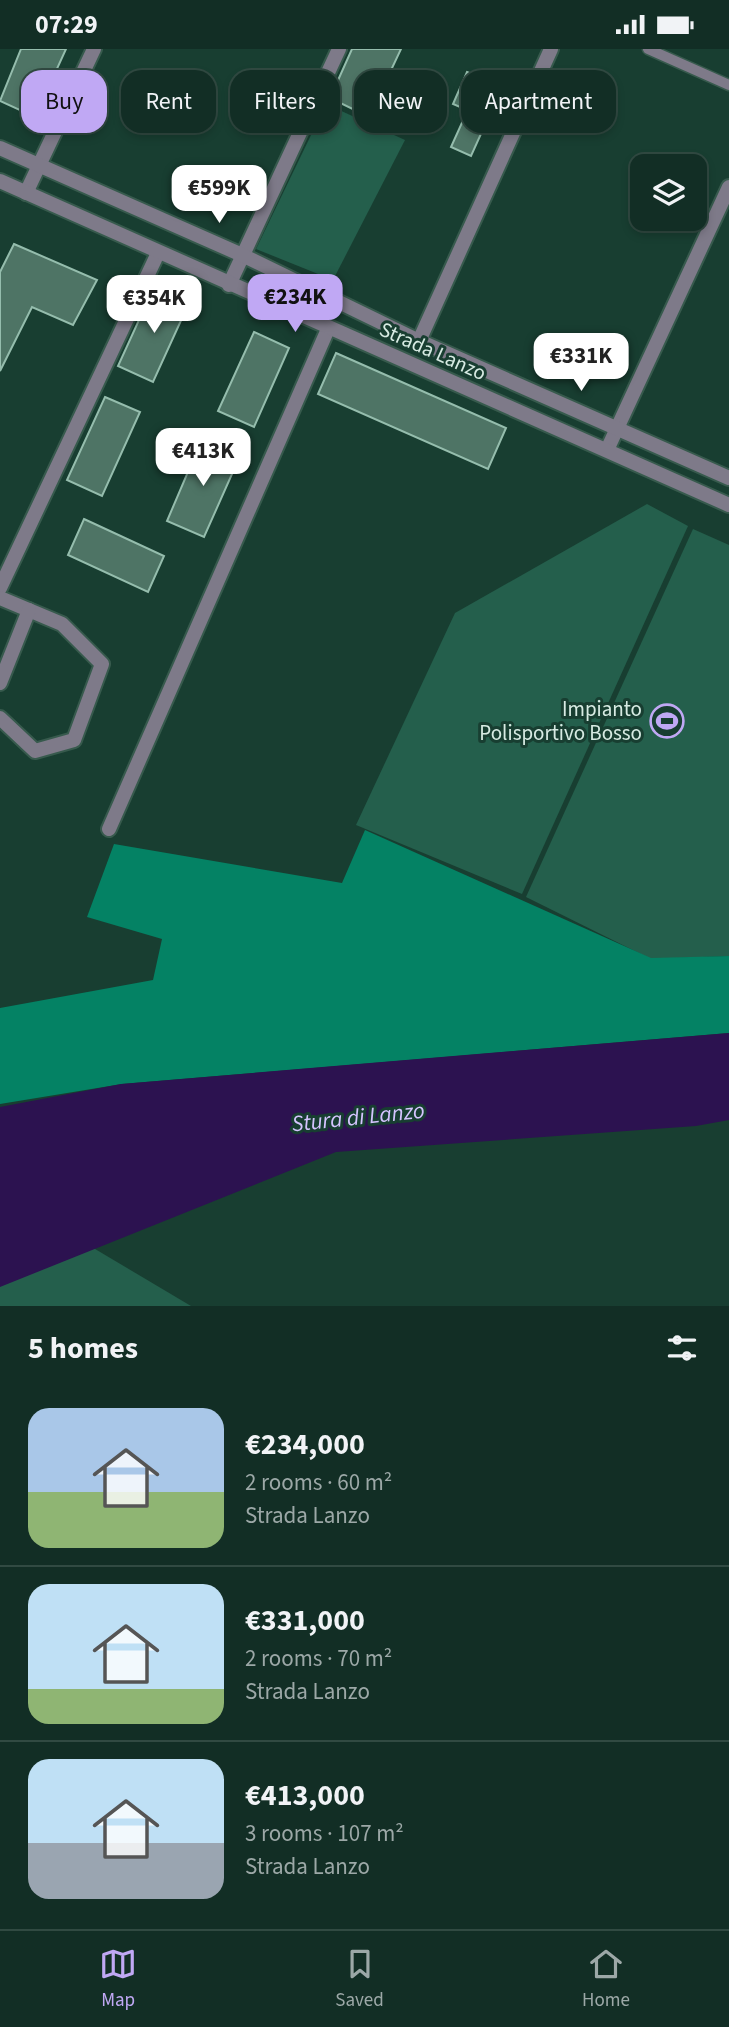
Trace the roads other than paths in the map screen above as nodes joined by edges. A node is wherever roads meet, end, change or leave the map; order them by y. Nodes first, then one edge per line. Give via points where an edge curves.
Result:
1 (94, 49) edge
2 (339, 49) edge
3 (551, 49) edge
4 (648, 49) edge
5 (729, 85) edge
6 (0, 148) edge
7 (39, 166) junction
8 (0, 181) edge
9 (729, 187) edge
10 (26, 193) junction
11 (158, 253) junction
12 (242, 255) junction
13 (229, 285) junction
14 (328, 329) junction
15 (419, 341) junction
16 (619, 429) junction
17 (607, 450) junction
18 (729, 478) edge
19 (729, 505) edge
20 (0, 588) edge
21 (0, 598) edge
22 (29, 610) junction
23 (0, 683) edge
24 (0, 718) edge
25 (109, 829) dead end

1 - 7 street
2 - 12 street
3 - 15 street
4 - 5 lane
6 - 7 street, Strada Lanzo
7 - 10 street
7 - 12 street, Strada Lanzo
8 - 10 street, Strada Lanzo
9 - 16 street
10 - 11 street, Strada Lanzo
11 - 13 street, Strada Lanzo
11 - 20 street
12 - 13 street
12 - 15 street, Strada Lanzo
13 - 14 street, Strada Lanzo
14 - 17 street, Strada Lanzo
14 - 25 street
15 - 16 street, Strada Lanzo
16 - 17 street
16 - 18 street, Strada Lanzo
17 - 19 street, Strada Lanzo
21 - 22 street
22 - 23 street
22 - 24 street via 62,624 102,664 74,740 35,751

